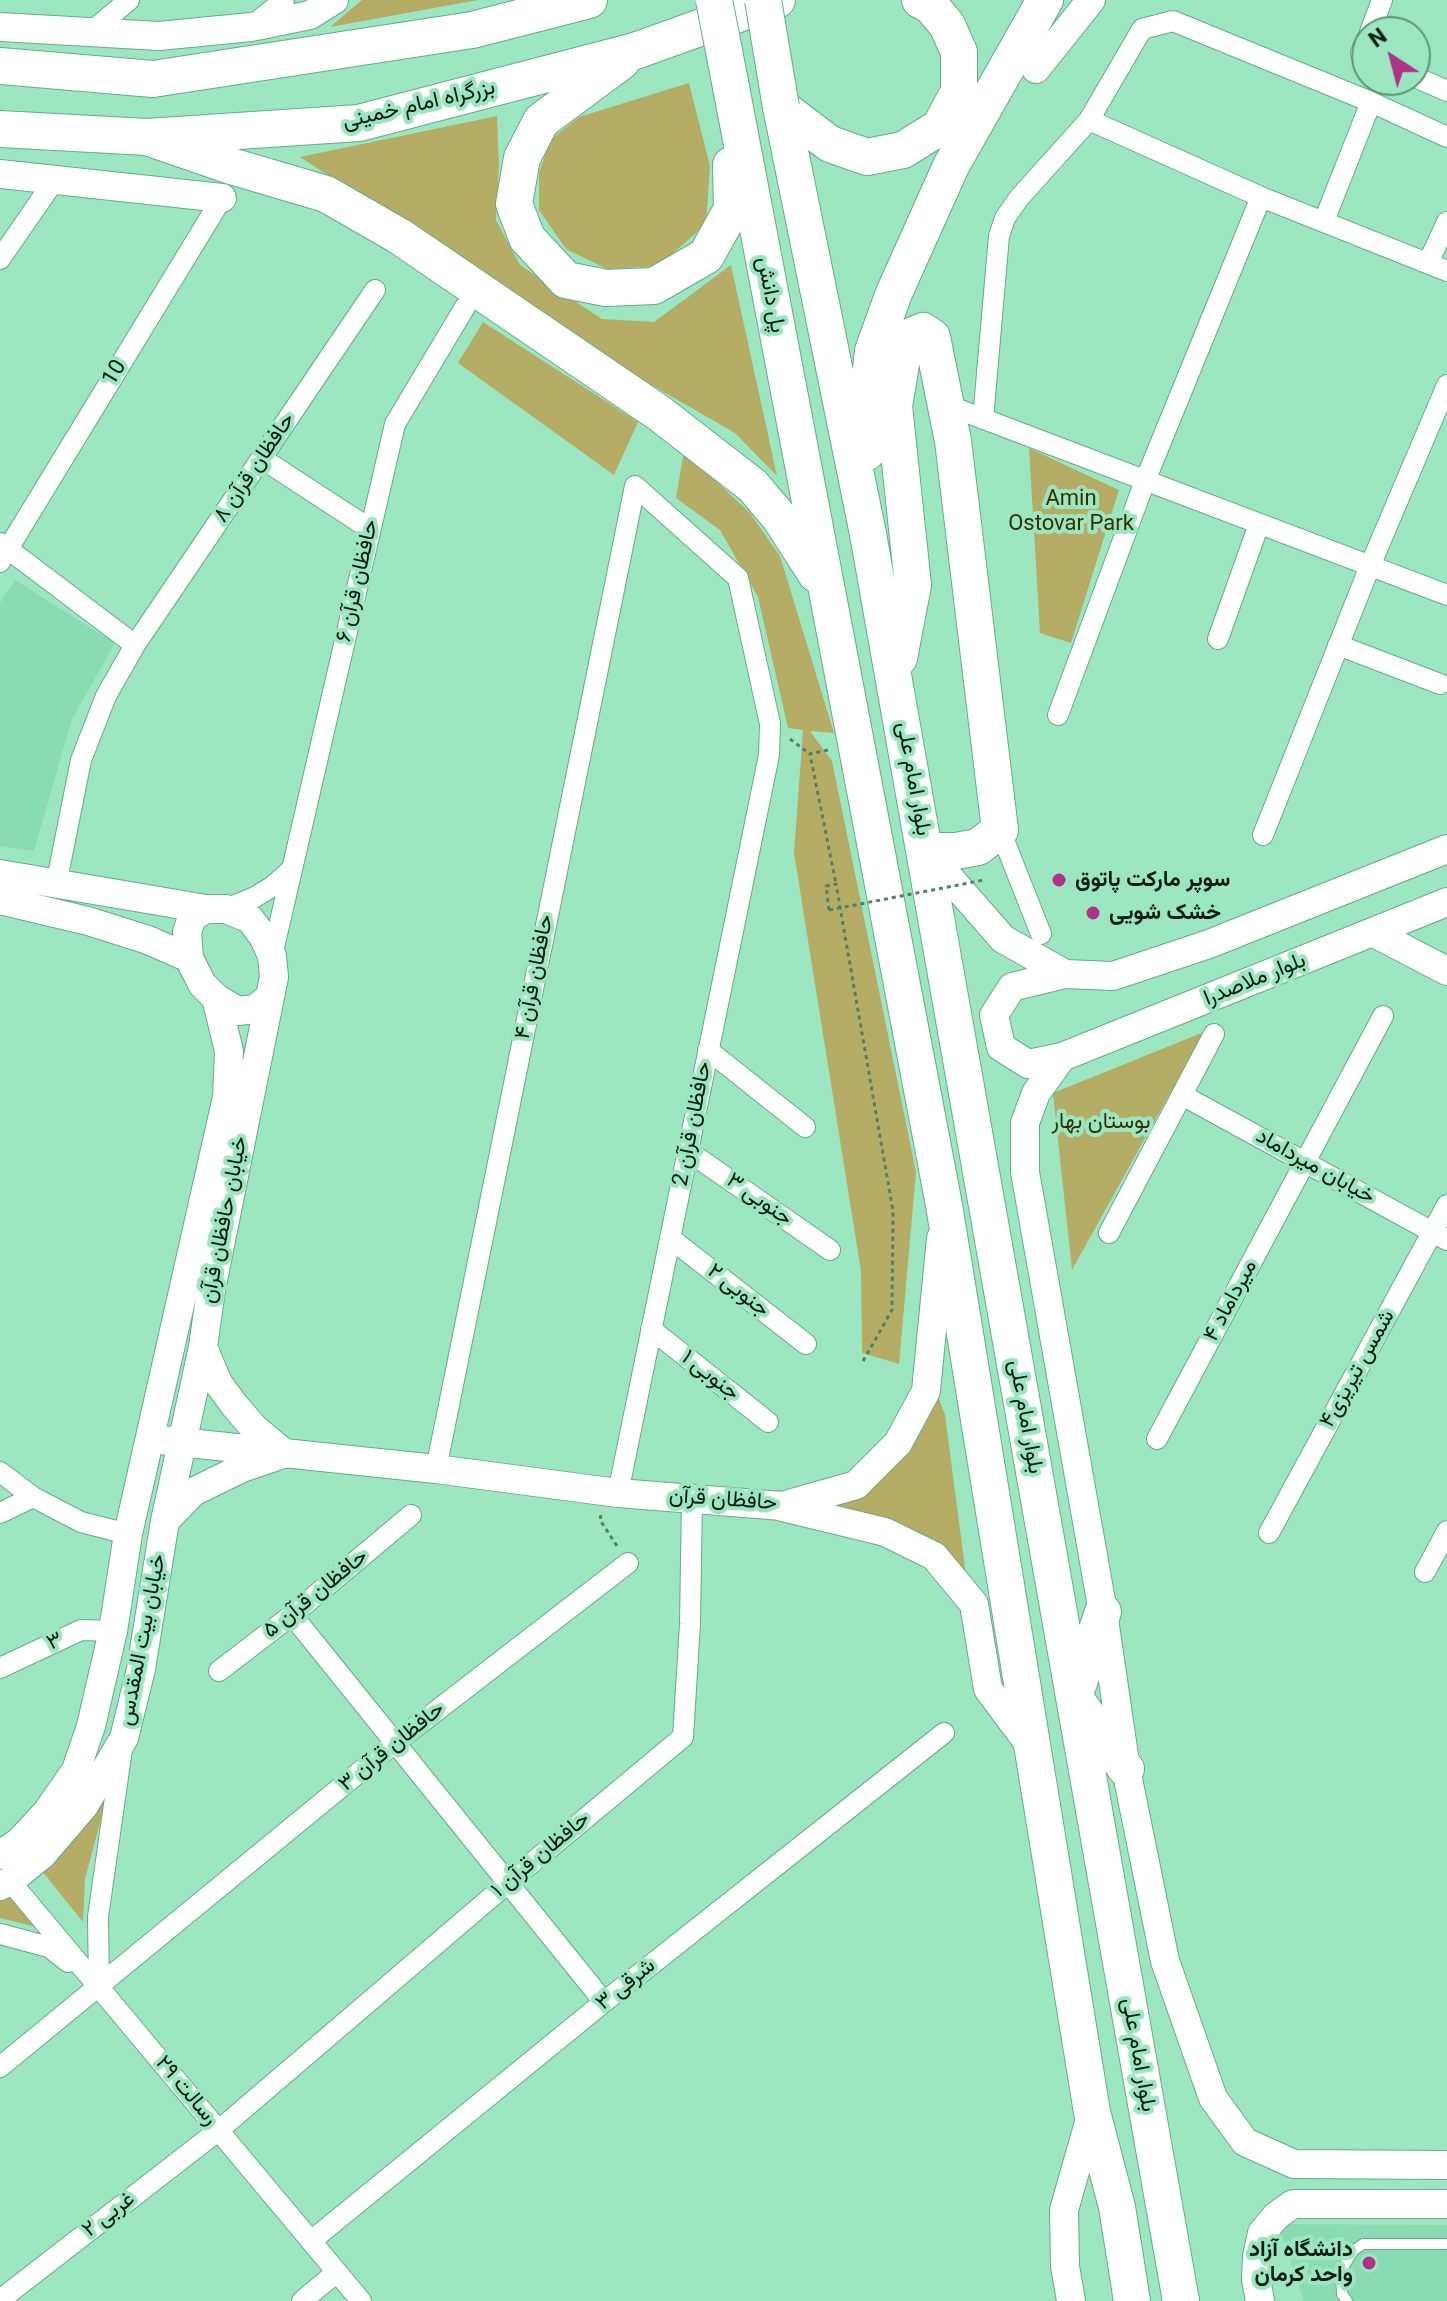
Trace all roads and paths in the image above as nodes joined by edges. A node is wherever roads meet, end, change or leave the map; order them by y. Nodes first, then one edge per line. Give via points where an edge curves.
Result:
1 (129, 0) edge
2 (284, 0) edge
3 (334, 0) edge
4 (589, 0) edge
5 (714, 0) edge
6 (763, 0) edge
7 (777, 0) edge
8 (920, 0) edge
9 (1045, 0) edge
10 (1091, 0) edge
11 (0, 27) edge
12 (251, 27) junction
13 (91, 32) junction
14 (635, 51) junction
15 (0, 66) edge
16 (1036, 69) dead end
17 (731, 87) junction
18 (1371, 102) junction
19 (781, 107) junction
20 (1089, 120) junction
21 (0, 129) edge
22 (147, 137) junction
23 (1447, 137) edge
24 (0, 174) edge
25 (56, 178) junction
26 (1261, 197) junction
27 (222, 198) joint
28 (1324, 221) junction
29 (1447, 222) edge
30 (0, 259) edge
31 (1437, 267) edge
32 (375, 290) dead end
33 (465, 307) dead end
34 (1444, 397) edge
35 (947, 405) junction
36 (983, 419) junction
37 (261, 458) junction
38 (1145, 481) junction
39 (635, 486) joint
40 (1259, 524) junction
41 (370, 529) junction
42 (868, 534) junction
43 (3, 551) edge
44 (1370, 566) junction
45 (827, 591) junction
46 (1447, 595) edge
47 (1218, 639) dead end
48 (135, 645) junction
49 (1338, 645) junction
50 (895, 679) junction
51 (1440, 684) dead end
52 (1058, 715) dead end
53 (856, 744) junction
54 (1000, 830) junction
55 (1263, 835) dead end
56 (1447, 849) edge
57 (926, 851) junction
58 (291, 870) junction
59 (0, 874) edge
60 (984, 880) dead end
61 (836, 884) junction
62 (56, 885) junction
63 (0, 900) edge
64 (1447, 902) edge
65 (216, 909) junction
66 (1374, 933) junction
67 (1041, 934) dead end
68 (272, 956) junction
69 (189, 958) junction
70 (1447, 971) edge
71 (1065, 974) junction
72 (270, 997) junction
73 (216, 998) junction
74 (1383, 1016) dead end
75 (1214, 1034) dead end
76 (708, 1050) junction
77 (1062, 1057) junction
78 (1182, 1095) junction
79 (805, 1127) dead end
80 (688, 1151) junction
81 (1305, 1162) junction
82 (944, 1205) junction
83 (1447, 1205) edge
84 (1109, 1233) dead end
85 (1440, 1236) edge
86 (670, 1238) junction
87 (830, 1250) dead end
88 (651, 1329) junction
89 (806, 1344) dead end
90 (203, 1347) junction
91 (862, 1363) dead end
92 (768, 1422) dead end
93 (151, 1439) junction
94 (1157, 1439) dead end
95 (182, 1443) junction
96 (285, 1454) junction
97 (436, 1469) junction
98 (0, 1472) edge
99 (611, 1492) junction
100 (33, 1497) junction
101 (692, 1499) junction
102 (782, 1506) junction
103 (0, 1513) edge
104 (411, 1515) dead end
105 (165, 1521) junction
106 (1447, 1531) edge
107 (1269, 1533) dead end
108 (128, 1534) junction
109 (628, 1563) joint
110 (1425, 1572) dead end
111 (1103, 1612) junction
112 (292, 1615) junction
113 (113, 1631) junction
114 (0, 1668) edge
115 (219, 1671) dead end
116 (1074, 1697) junction
117 (944, 1733) dead end
118 (124, 1738) junction
119 (396, 1742) junction
120 (1035, 1752) junction
121 (1126, 1769) junction
122 (0, 1855) edge
123 (3, 1880) edge
124 (509, 1882) junction
125 (0, 1934) edge
126 (99, 1987) junction
127 (604, 2002) junction
128 (0, 2067) edge
129 (1092, 2112) junction
130 (219, 2130) junction
131 (1447, 2165) edge
132 (1164, 2200) junction
133 (1447, 2204) edge
134 (1117, 2207) junction
135 (311, 2241) junction
136 (1447, 2244) edge
137 (337, 2272) junction
138 (0, 2300) edge
139 (302, 2301) edge
140 (361, 2301) edge
141 (1071, 2301) edge
142 (1132, 2301) edge
143 (1181, 2301) edge
144 (1260, 2301) edge
145 (1347, 2301) edge

1 - 13 street
2 - 12 street
3 - 12 street via 310,15
4 - 15 highway via 472,30 153,79
5 - 17 highway, پل دانش, bridge
6 - 19 highway, bridge
7 - 14 highway, بزرگراه امام خمینی
8 - 19 highway via 947,25 959,52 959,91 940,127 903,150 867,157 830,144
9 - 42 highway via 951,166 873,351 866,413
10 - 16 street
11 - 13 street
12 - 13 street via 159,36
14 - 17 highway via 541,121 522,158 514,204 527,238 566,280 606,288 654,286 706,256 732,209
14 - 22 highway, بزرگراه امام خمینی via 359,123
17 - 45 highway, پل دانش
18 - 20 street via 1173,21 1142,29
18 - 23 street
18 - 28 street
19 - 42 highway
20 - 26 street
20 - 36 street via 1005,218 999,236
21 - 22 highway, بزرگراه امام خمینی
22 - 45 highway via 326,194 399,236 659,413 753,486
24 - 25 street
25 - 27 street
25 - 30 street
26 - 28 street
26 - 38 street
27 - 43 street, 10
28 - 31 street
29 - 31 street
32 - 37 street, حافظان قرآن ۸
33 - 41 street, حافظان قرآن ۶ via 395,424
34 - 44 street
35 - 36 street
35 - 50 highway via 932,337 923,331 911,336 904,346 894,406 913,585
35 - 54 highway
36 - 38 street
37 - 41 street
37 - 48 street, حافظان قرآن ۸
38 - 40 street
38 - 52 street
39 - 76 street, حافظان قرآن 2 via 738,578 770,724 769,755
39 - 97 street, حافظان قرآن ۴
40 - 44 street
40 - 47 street
41 - 58 street, حافظان قرآن ۶
42 - 50 highway, بلوار امام علی
43 - 48 street
44 - 46 street
44 - 49 street
45 - 53 highway, بلوار امام علی
48 - 62 street, حافظان قرآن ۸ via 106,696 81,760
49 - 51 street
49 - 55 street
50 - 57 highway, بلوار امام علی
53 - 61 path via 810,754
53 - 82 highway, بلوار امام علی
54 - 57 highway via 978,847
54 - 67 street
56 - 71 street via 1113,976
57 - 71 street via 1003,939
57 - 116 highway, بلوار امام علی
58 - 65 street via 255,897
58 - 68 street, حافظان قرآن ۶
59 - 62 street
60 - 61 path, bridge via 829,910 826,886
61 - 91 path via 893,1211 892,1310
62 - 65 street
63 - 69 street via 88,921
64 - 66 street, بلوار ملاصدرا
65 - 68 street via 250,919
65 - 69 street via 192,917
66 - 70 street
66 - 77 street, بلوار ملاصدرا
68 - 72 street
69 - 73 street
71 - 77 street, بلوار ملاصدرا via 1012,987 994,1015 1001,1047 1028,1064
72 - 73 street via 255,1009 238,1011
72 - 90 street, خیابان حافظان قرآن
73 - 93 street, خیابان حافظان قرآن via 229,1051 227,1097
74 - 81 street, میرداماد ۴
75 - 78 street
76 - 79 street
76 - 80 street, حافظان قرآن 2
77 - 111 street via 1036,1093 1025,1123 1025,1172
78 - 81 street, خیابان میرداماد
78 - 84 street
80 - 86 street, حافظان قرآن 2
80 - 87 street, جنوبی ۳
81 - 85 street, خیابان میرداماد
81 - 94 street, میرداماد ۴
82 - 102 street, حافظان قرآن via 926,1391 898,1443 856,1485
82 - 120 highway, بلوار امام علی
83 - 85 street, شمس تیریزی۴
85 - 107 street, شمس تیریزی۴
86 - 88 street, حافظان قرآن 2
86 - 89 street, جنوبی ۲
88 - 92 street, جنوبی ۱
88 - 99 street, حافظان قرآن 2
90 - 95 street, خیابان حافظان قرآن
90 - 96 street via 235,1406
93 - 95 street, حافظان قرآن
93 - 108 street, خیابان بیت المقدس
95 - 96 street, حافظان قرآن
95 - 105 street, خیابان بیت المقدس
96 - 97 street, حافظان قرآن
96 - 105 street, حافظان قرآن via 193,1492
97 - 99 street, حافظان قرآن
98 - 100 street
99 - 101 street, حافظان قرآن
99 - 109 path via 600,1520
100 - 103 street
100 - 108 street via 81,1522
101 - 102 street, حافظان قرآن
101 - 124 street, حافظان قرآن ۱ via 683,1737
102 - 120 street via 885,1532 934,1556 974,1604 988,1689
104 - 112 street, حافظان قرآن ۵
105 - 118 street, خیابان بیت المقدس
106 - 110 street
108 - 113 street, خیابان بیت المقدس
109 - 119 street, حافظان قرآن ۳
111 - 116 highway
111 - 121 street
112 - 115 street, حافظان قرآن ۵
112 - 119 street
113 - 114 street, ۳ via 81,1630
113 - 122 street, خیابان بیت المقدس via 76,1770 47,1812
116 - 121 highway
116 - 132 highway, بلوار امام علی
117 - 127 street, ۳ شرقی
118 - 123 street, خیابان بیت المقدس via 84,1806 42,1855
118 - 126 street via 98,1917
119 - 124 street
119 - 126 street, حافظان قرآن ۳
120 - 129 highway, بلوار امام علی
121 - 131 street via 1165,1961 1213,2098 1245,2142 1294,2164
123 - 126 street, رسالت ۲۹
124 - 127 street
124 - 130 street, حافظان قرآن ۱
125 - 126 street via 49,1947
126 - 128 street, حافظان قرآن ۳
126 - 130 street, رسالت ۲۹
127 - 135 street, ۳ شرقی
129 - 134 highway, بلوار امام علی
129 - 141 street via 1064,2210
130 - 135 street, رسالت ۲۹
130 - 138 street, ۲ غربی
132 - 134 highway via 1158,2221 1144,2230 1129,2224
132 - 143 highway, بلوار امام علی
133 - 144 street via 1293,2204 1262,2233 1256,2279
134 - 142 highway, بلوار امام علی
135 - 137 street, رسالت ۲۹
136 - 145 lane via 1363,2244 1341,2271
137 - 139 street
137 - 140 street, رسالت ۲۹

